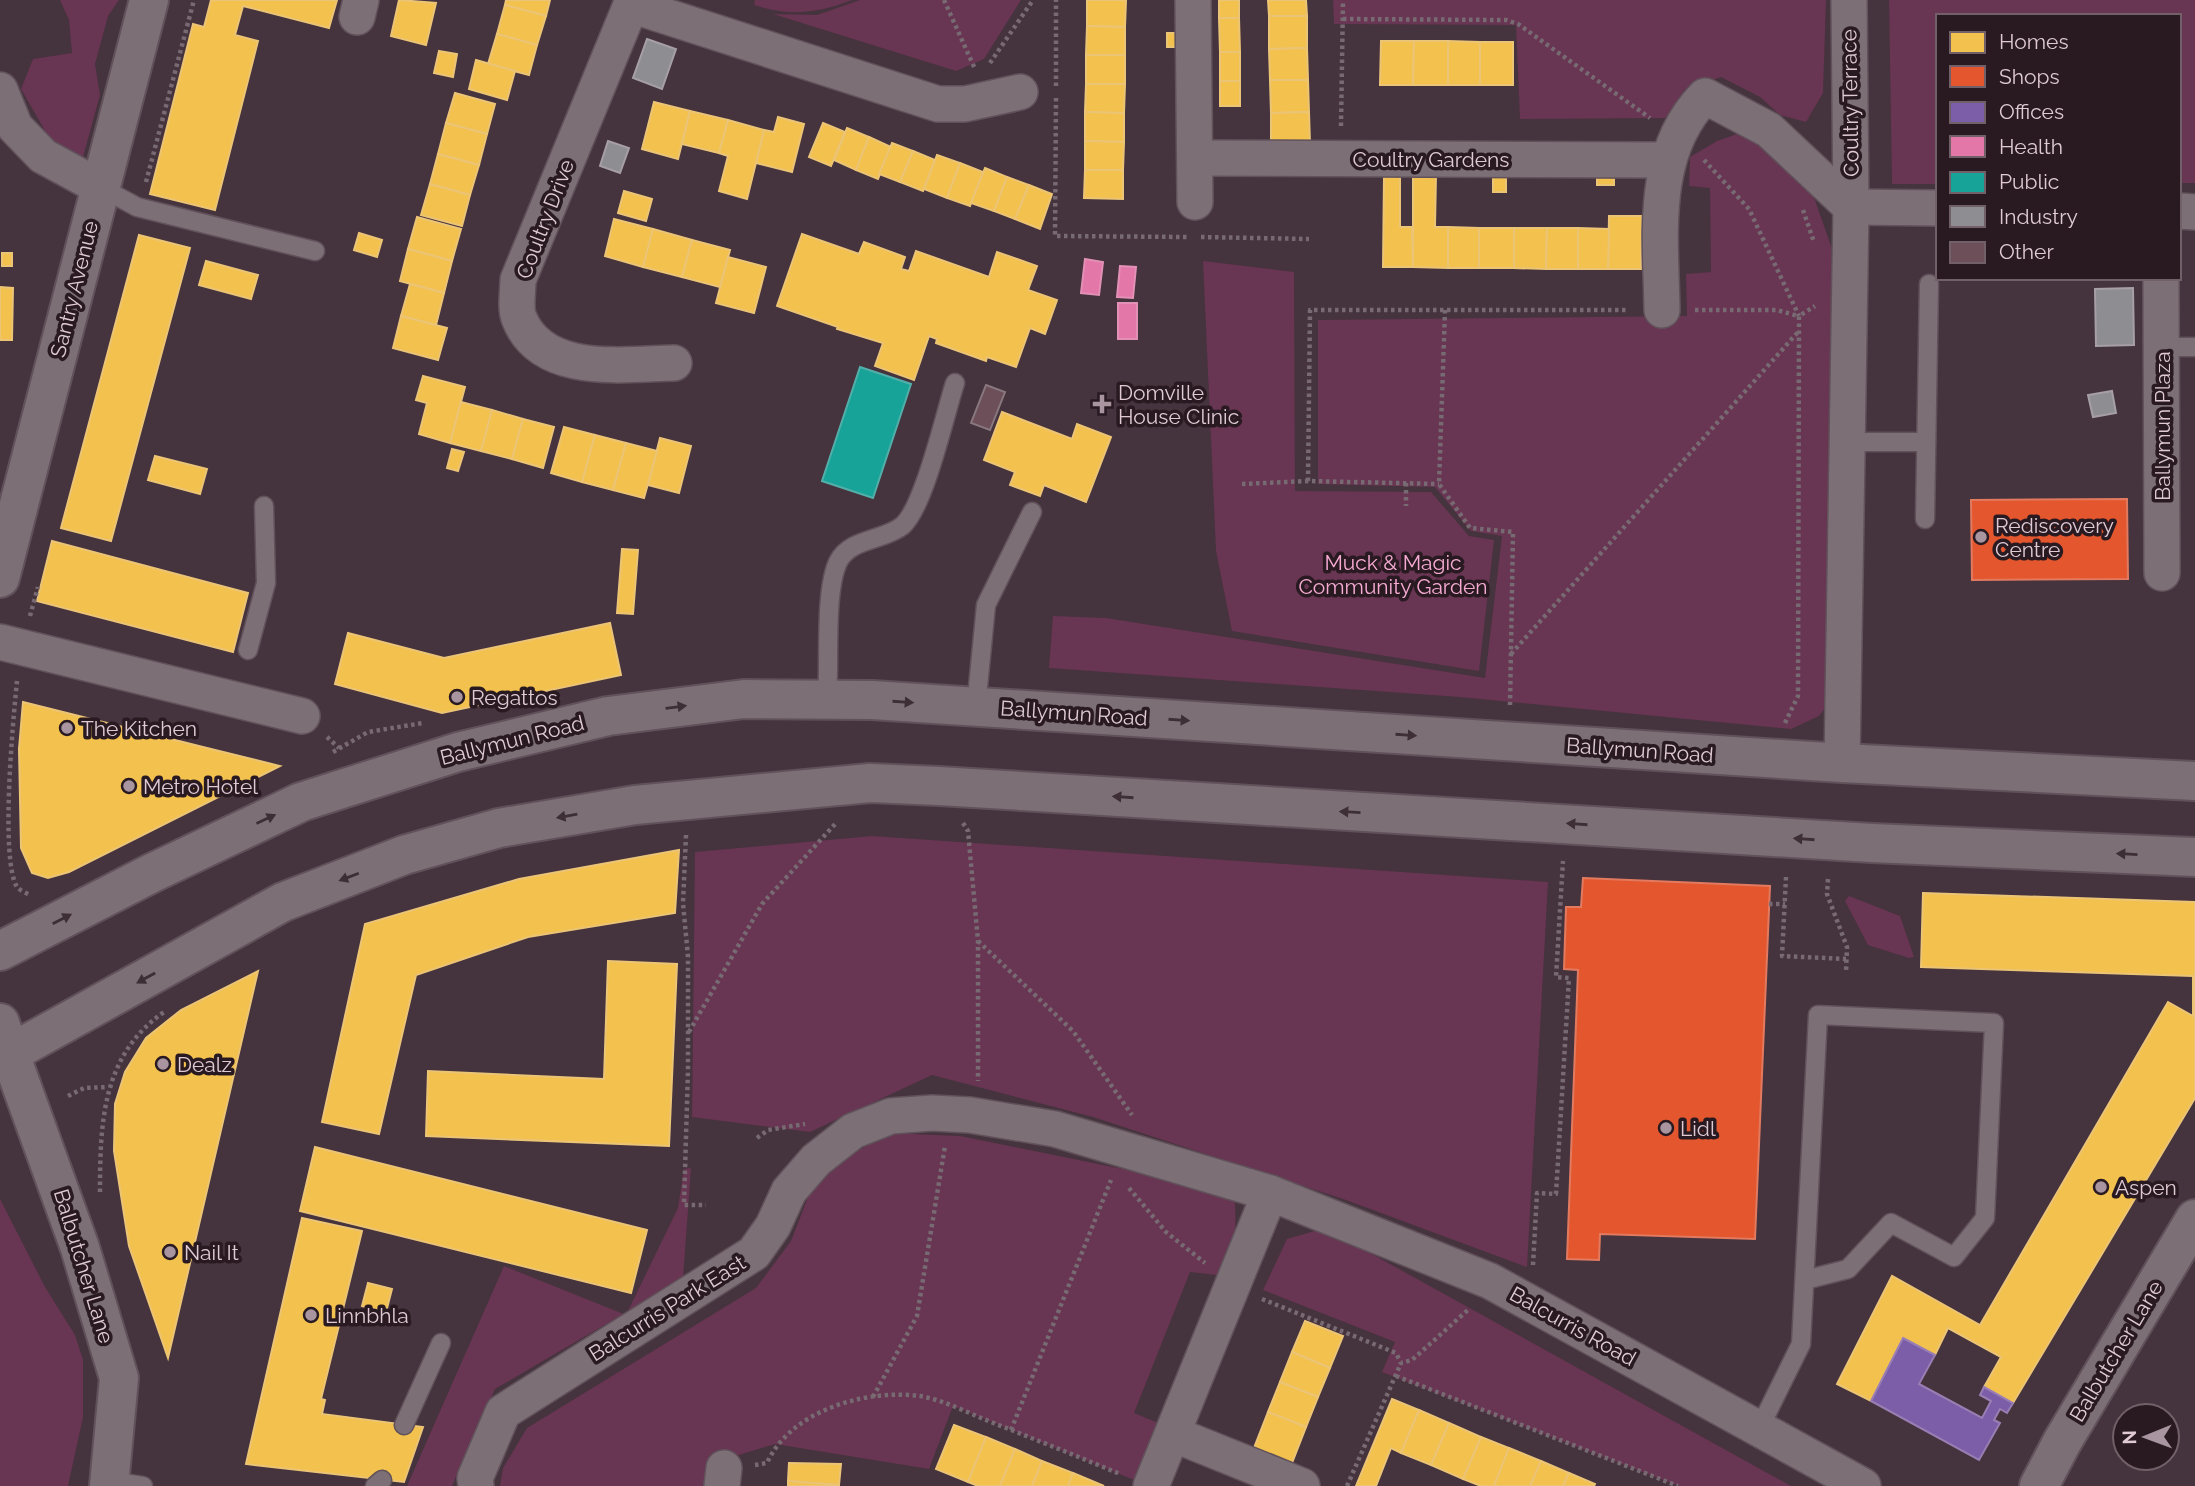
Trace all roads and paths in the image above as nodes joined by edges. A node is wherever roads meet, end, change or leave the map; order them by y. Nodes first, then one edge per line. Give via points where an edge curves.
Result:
1 (149, 0) edge
2 (194, 0) edge
3 (944, 0) edge
4 (1033, 0) edge
5 (1056, 0) edge
6 (1193, 0) edge
7 (1343, 0) edge
8 (1849, 0) edge
9 (632, 2) edge
10 (1343, 19) junction
11 (987, 68) dead end
12 (979, 79) dead end
13 (0, 90) edge
14 (1020, 92) dead end
15 (1672, 149) junction
16 (1195, 158) junction
17 (1341, 158) junction
18 (100, 187) junction
19 (144, 190) dead end
20 (1799, 199) dead end
21 (1195, 202) dead end
22 (1851, 207) junction
23 (1936, 208) edge
24 (1309, 239) dead end
25 (1815, 244) dead end
26 (315, 251) dead end
27 (2162, 280) edge
28 (1929, 284) dead end
29 (1821, 302) dead end
30 (1445, 310) junction
31 (1662, 310) junction
32 (1799, 316) junction
33 (1799, 332) junction
34 (2179, 347) edge
35 (674, 363) dead end
36 (955, 383) dead end
37 (1847, 442) junction
38 (1926, 442) junction
39 (1308, 481) junction
40 (1406, 483) junction
41 (1242, 484) dead end
42 (1439, 484) junction
43 (264, 506) dead end
44 (1406, 506) dead end
45 (1032, 512) dead end
46 (1925, 519) dead end
47 (2162, 573) dead end
48 (0, 578) edge
49 (0, 642) edge
50 (248, 650) dead end
51 (1511, 654) junction
52 (17, 677) dead end
53 (827, 700) junction
54 (976, 707) junction
55 (1510, 709) dead end
56 (302, 716) dead end
57 (433, 721) dead end
58 (1773, 723) dead end
59 (329, 754) dead end
60 (1842, 763) junction
61 (2195, 781) edge
62 (842, 817) dead end
63 (961, 819) dead end
64 (686, 829) dead end
65 (2195, 857) edge
66 (1563, 861) dead end
67 (1786, 877) dead end
68 (1828, 879) dead end
69 (35, 899) dead end
70 (1769, 904) dead end
71 (1785, 904) junction
72 (978, 941) junction
73 (0, 951) edge
74 (1846, 959) junction
75 (1846, 972) dead end
76 (173, 1006) dead end
77 (687, 1035) junction
78 (3, 1045) edge
79 (108, 1087) junction
80 (68, 1096) dead end
81 (959, 1114) junction
82 (1119, 1158) junction
83 (100, 1193) dead end
84 (1270, 1193) junction
85 (706, 1205) dead end
86 (2195, 1219) edge
87 (1805, 1280) junction
88 (1234, 1283) junction
89 (1509, 1291) junction
90 (441, 1343) dead end
91 (1401, 1363) junction
92 (1396, 1376) junction
93 (873, 1398) junction
94 (404, 1425) dead end
95 (1759, 1429) junction
96 (1011, 1430) junction
97 (1173, 1434) junction
98 (723, 1477) edge
99 (1138, 1481) edge
100 (121, 1484) edge
101 (476, 1486) edge
102 (1302, 1486) edge
103 (1347, 1486) edge
104 (1678, 1486) edge
105 (1863, 1486) edge
106 (2039, 1486) edge

1 - 18 main road, Santry Avenue
2 - 19 path
3 - 12 path
4 - 11 path
5 - 24 path via 1055,236
6 - 16 street
7 - 10 path
8 - 22 street, Coultry Terrace
9 - 14 street via 938,104 964,104
9 - 35 street, Coultry Drive via 518,280 519,317 540,346 575,364
10 - 15 path via 1506,20 1518,24
10 - 17 path
13 - 18 street via 15,127 44,156
15 - 17 street, Coultry Gardens
15 - 22 street via 1690,111 1705,96 1769,130
15 - 31 street via 1661,207
15 - 32 path via 1694,148 1749,209
16 - 17 street, Coultry Gardens
16 - 21 street
18 - 26 lane via 137,207
18 - 48 main road, Santry Avenue
20 - 25 path
22 - 23 street
22 - 37 street, Coultry Terrace
27 - 34 street, Ballymun Plaza
28 - 38 lane
29 - 32 path
30 - 31 path
30 - 39 path via 1310,310
30 - 42 path
31 - 32 path via 1777,310
32 - 33 path
33 - 51 path
33 - 58 path via 1798,696 1785,723
34 - 47 street, Ballymun Plaza
36 - 53 lane via 915,510 901,527 857,544 839,559 832,578
37 - 38 lane
37 - 60 street, Coultry Terrace
38 - 46 lane
39 - 40 path
39 - 41 path
40 - 42 path
40 - 44 path
42 - 51 path via 1470,528 1513,532
43 - 50 lane via 266,583
45 - 54 lane via 986,605
49 - 56 street
51 - 55 path
52 - 69 path via 3,817 9,869 16,887
53 -> 54 main road, Ballymun Road
73 -> 53 main road, Ballymun Road via 301,802 458,752 608,716 744,699
54 -> 60 main road, Ballymun Road
57 - 59 path via 368,732
60 - 61 main road, Ballymun Road
62 - 77 path via 762,904
63 - 72 path via 968,831
64 - 77 path
65 -> 78 main road via 1872,843 870,783 635,805 526,823 404,855 283,902
66 - 89 path via 1556,977 1569,978 1556,1194 1537,1193 1532,1278
67 - 71 path
68 - 74 path via 1827,894 1847,947
70 - 71 path
71 - 74 path via 1782,956
72 - 81 path via 980,1076
72 - 82 path via 1081,1041 1132,1115
74 - 75 path
76 - 79 path via 134,1037
77 - 85 path via 689,1137 684,1205
78 - 100 main road, Balbutcher Lane via 80,1248 119,1378
79 - 80 path via 84,1088
79 - 83 path
81 - 82 street, Balcurris Park East via 1055,1129
81 - 93 path via 917,1316
81 - 101 street, Balcurris Park East via 891,1116 853,1131 789,1191 754,1254 503,1412 475,1478
82 - 84 street, Balcurris Park East
82 - 88 path via 1134,1196 1166,1231
82 - 96 path
84 - 88 street
84 - 89 street, Balcurris Road
86 - 106 main road, Balbutcher Lane
87 - 87 lane via 1848,1269 1891,1223 1954,1257 1986,1217 1994,1023 1818,1015
87 - 95 lane via 1801,1345
88 - 91 path via 1396,1353
88 - 97 street
89 - 91 path via 1412,1360
89 - 95 street, Balcurris Road
90 - 94 lane
91 - 92 path
92 - 103 path
92 - 104 path
93 - 96 path via 893,1394 923,1397
93 - 98 path via 810,1417 789,1433 767,1463
95 - 105 street, Balcurris Road
96 - 99 path
97 - 99 street
97 - 102 street

